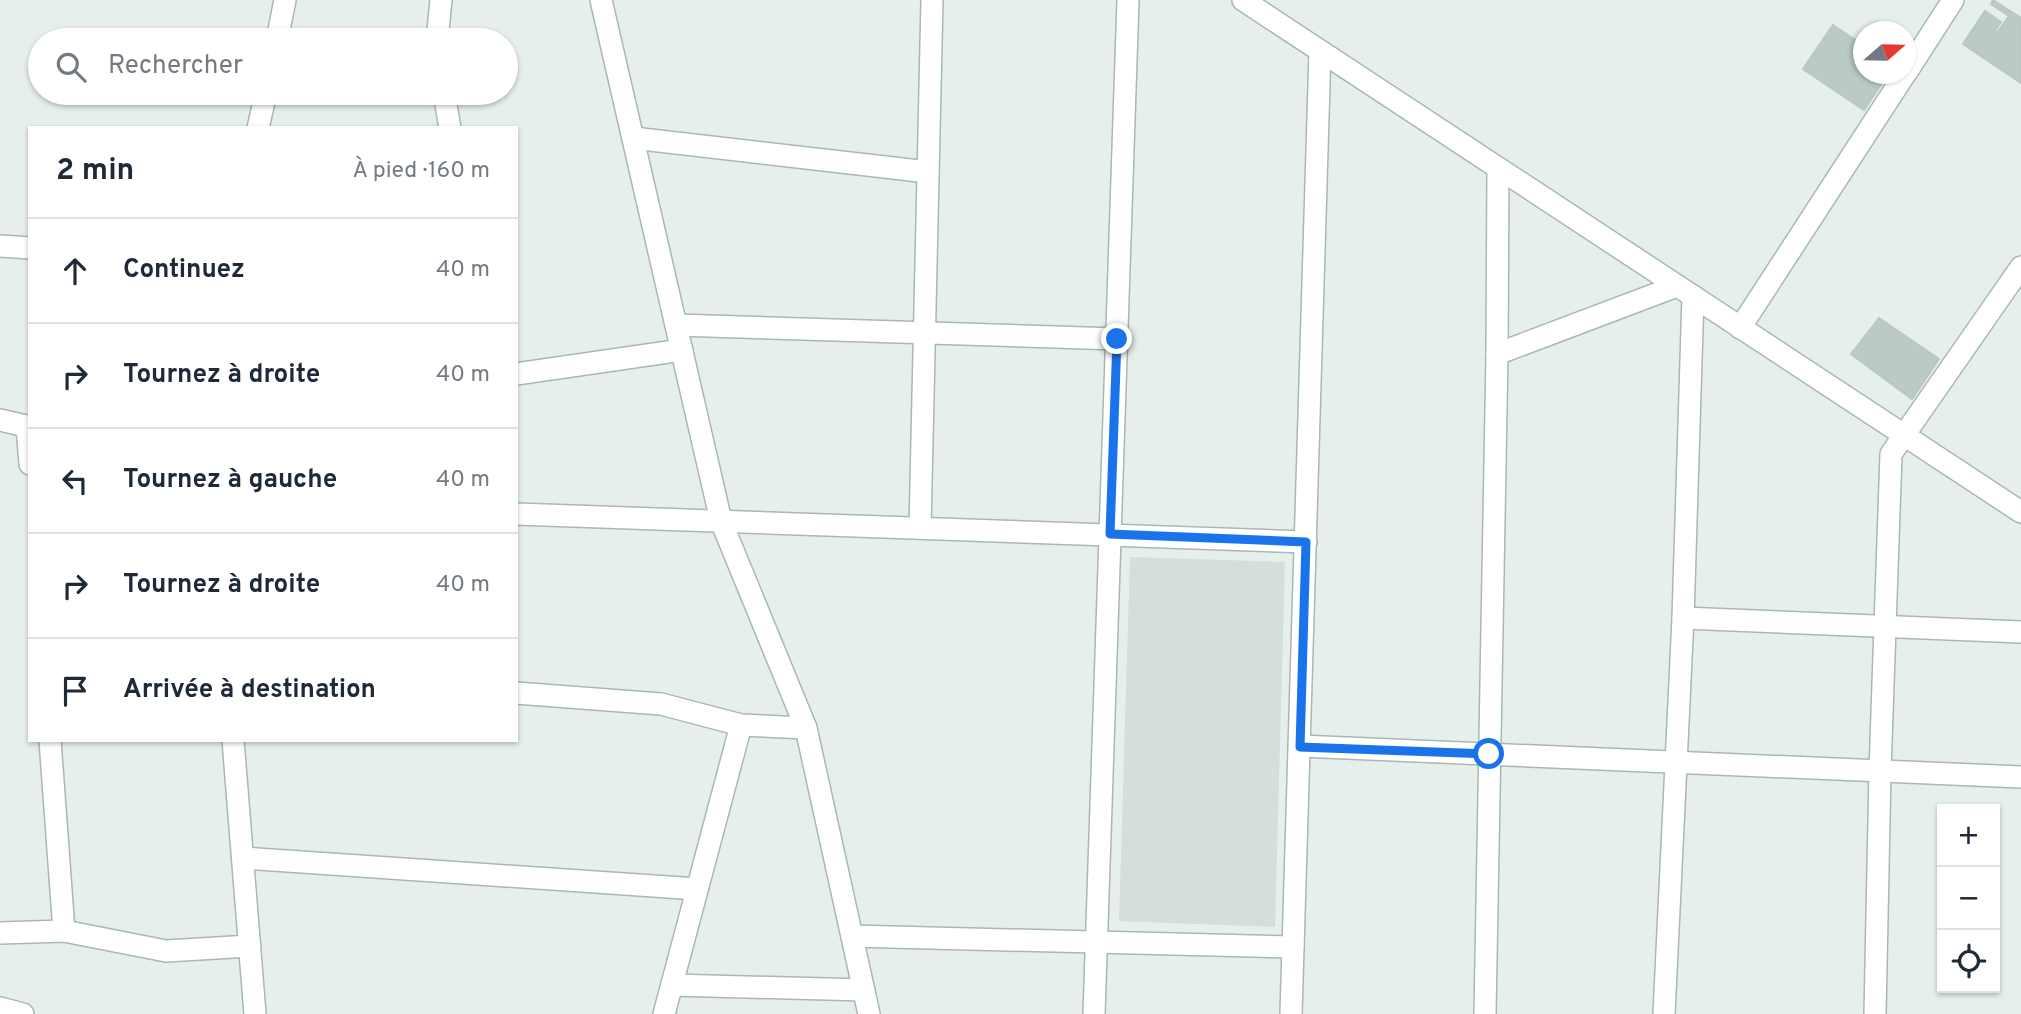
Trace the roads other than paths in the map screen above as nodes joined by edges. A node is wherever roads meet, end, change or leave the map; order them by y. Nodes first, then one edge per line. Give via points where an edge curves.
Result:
1 (285, 0) edge
2 (441, 0) edge
3 (600, 0) edge
4 (932, 0) edge
5 (1128, 0) edge
6 (1953, 0) edge
7 (1256, 4) edge
8 (279, 28) edge
9 (438, 28) edge
10 (1320, 51) junction
11 (1916, 56) edge
12 (1898, 84) edge
13 (263, 105) edge
14 (446, 105) edge
15 (258, 126) edge
16 (450, 126) edge
17 (633, 138) junction
18 (1498, 168) junction
19 (929, 173) junction
20 (0, 246) edge
21 (28, 248) edge
22 (2021, 267) edge
23 (1685, 291) junction
24 (676, 325) junction
25 (1740, 328) junction
26 (924, 333) junction
27 (1117, 339) junction
28 (682, 350) junction
29 (1497, 354) junction
30 (518, 374) edge
31 (0, 420) edge
32 (28, 427) edge
33 (1903, 435) junction
34 (2021, 513) edge
35 (518, 514) edge
36 (721, 521) junction
37 (920, 528) junction
38 (1110, 534) junction
39 (1306, 542) junction
40 (1683, 618) junction
41 (1885, 626) junction
42 (2021, 632) edge
43 (518, 693) edge
44 (741, 725) junction
45 (806, 728) junction
46 (50, 742) edge
47 (233, 742) edge
48 (1300, 747) junction
49 (1489, 754) junction
50 (1676, 762) junction
51 (1880, 771) junction
52 (2021, 777) edge
53 (243, 858) junction
54 (697, 890) junction
55 (64, 931) junction
56 (0, 933) edge
57 (852, 936) junction
58 (1096, 942) junction
59 (250, 946) junction
60 (1293, 947) junction
61 (672, 985) junction
62 (864, 990) junction
63 (0, 1008) edge
64 (23, 1014) edge
65 (255, 1014) edge
66 (664, 1014) edge
67 (869, 1014) edge
68 (1094, 1014) edge
69 (1291, 1014) edge
70 (1485, 1014) edge
71 (1664, 1014) edge
72 (1875, 1014) edge

1 - 8 street
2 - 9 street
3 - 17 street
4 - 19 street
5 - 27 street
6 - 11 street
7 - 10 street
10 - 18 street
10 - 39 street
12 - 25 street
13 - 15 street
14 - 16 street
17 - 19 street
17 - 24 street
18 - 23 street
18 - 29 street
19 - 26 street
20 - 21 street
22 - 33 street
23 - 25 street
23 - 29 street
23 - 40 street
24 - 26 street
24 - 28 street
25 - 33 street
26 - 27 street
26 - 37 street
27 - 38 street
28 - 30 street
28 - 36 street
29 - 49 street
31 - 32 street
33 - 34 street
33 - 41 street via 1891,454
35 - 36 street
36 - 37 street
36 - 45 street
37 - 38 street
38 - 39 street
38 - 58 street
39 - 48 street
40 - 41 street
40 - 50 street
41 - 42 street
41 - 51 street
43 - 44 street via 660,704
44 - 45 street
44 - 54 street
45 - 57 street
46 - 55 street
47 - 53 street
48 - 49 street
48 - 60 street
49 - 50 street
49 - 70 street
50 - 51 street
50 - 71 street
51 - 52 street
51 - 72 street
53 - 54 street
53 - 59 street
54 - 61 street
55 - 56 street
55 - 59 street via 166,951
57 - 58 street
57 - 62 street
58 - 60 street
58 - 68 street
59 - 65 street
60 - 69 street
61 - 62 street
61 - 66 street
62 - 67 street
63 - 64 street

